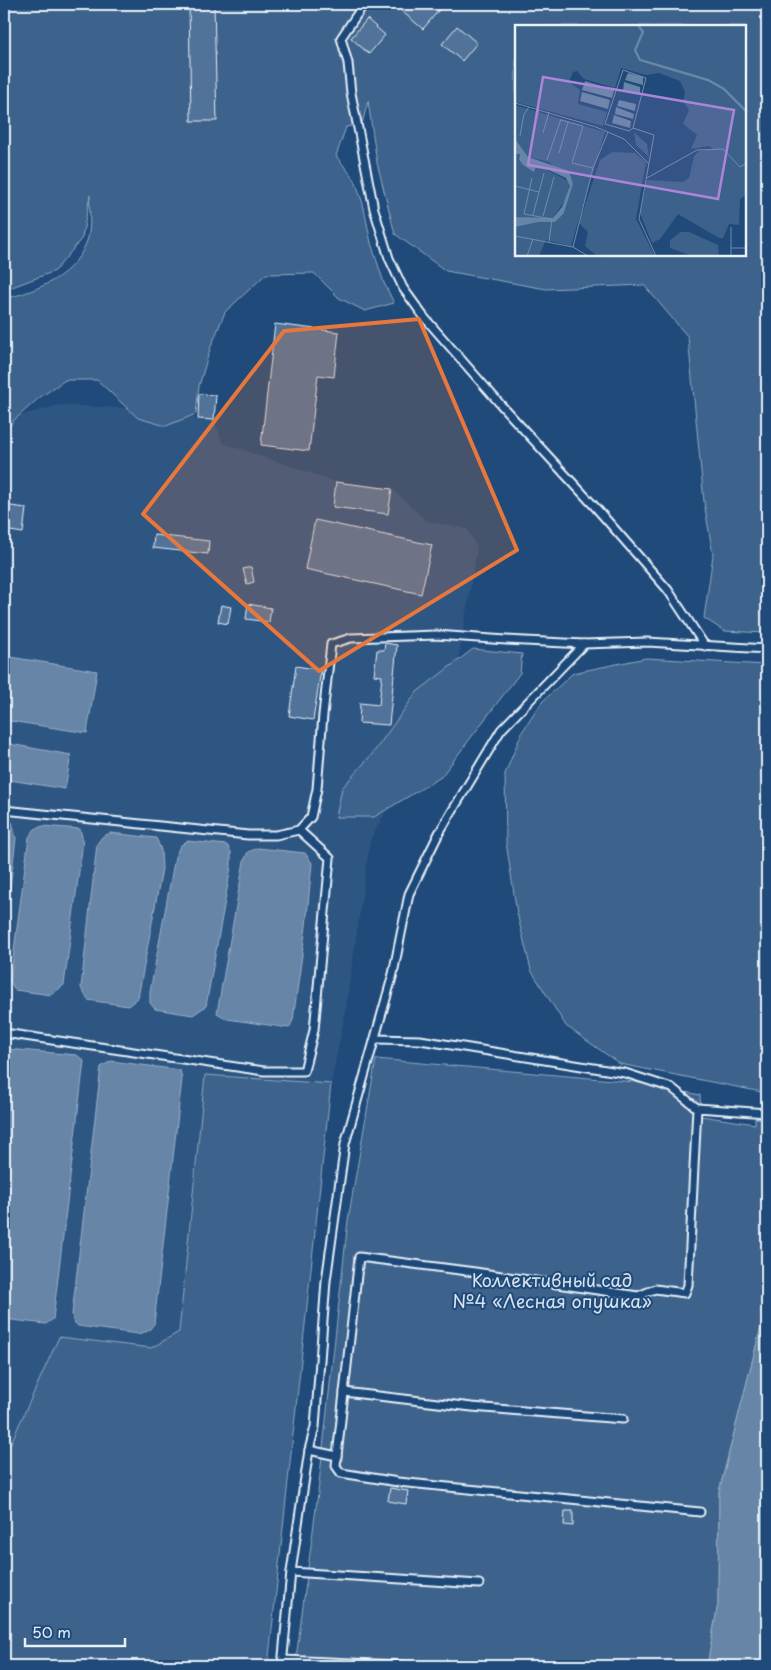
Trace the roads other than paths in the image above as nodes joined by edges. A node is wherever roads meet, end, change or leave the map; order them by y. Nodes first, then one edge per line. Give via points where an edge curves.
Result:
1 (364, 4) edge
2 (584, 644) junction
3 (705, 646) junction
4 (767, 649) edge
5 (4, 810) edge
6 (298, 830) junction
7 (4, 1033) edge
8 (375, 1039) junction
9 (697, 1108) junction
10 (767, 1113) edge
11 (344, 1392) junction
12 (624, 1419) dead end
13 (309, 1450) junction
14 (337, 1456) junction
15 (700, 1512) dead end
16 (291, 1572) junction
17 (479, 1584) dead end
18 (283, 1663) edge
19 (420, 1666) edge

1 - 3 lane via 342,38 374,209 389,258 403,288 424,317 501,405 668,590
2 - 3 lane via 648,642
2 - 6 lane via 436,634 351,638 331,644 317,789 311,817
2 - 8 lane via 501,730 439,833 409,894 393,974
3 - 4 lane
5 - 6 lane via 248,835 276,836
6 - 7 lane via 330,858 314,1030 304,1071 264,1071
8 - 9 lane via 420,1040 625,1073 672,1088
8 - 13 lane via 345,1144 326,1281 315,1427
9 - 10 lane
9 - 11 lane via 688,1286 685,1293 655,1289 638,1296 359,1257
11 - 12 lane
11 - 14 lane
13 - 14 lane
13 - 16 lane
14 - 15 lane via 336,1466 341,1473 398,1482
16 - 17 lane
16 - 18 lane
18 - 19 lane

